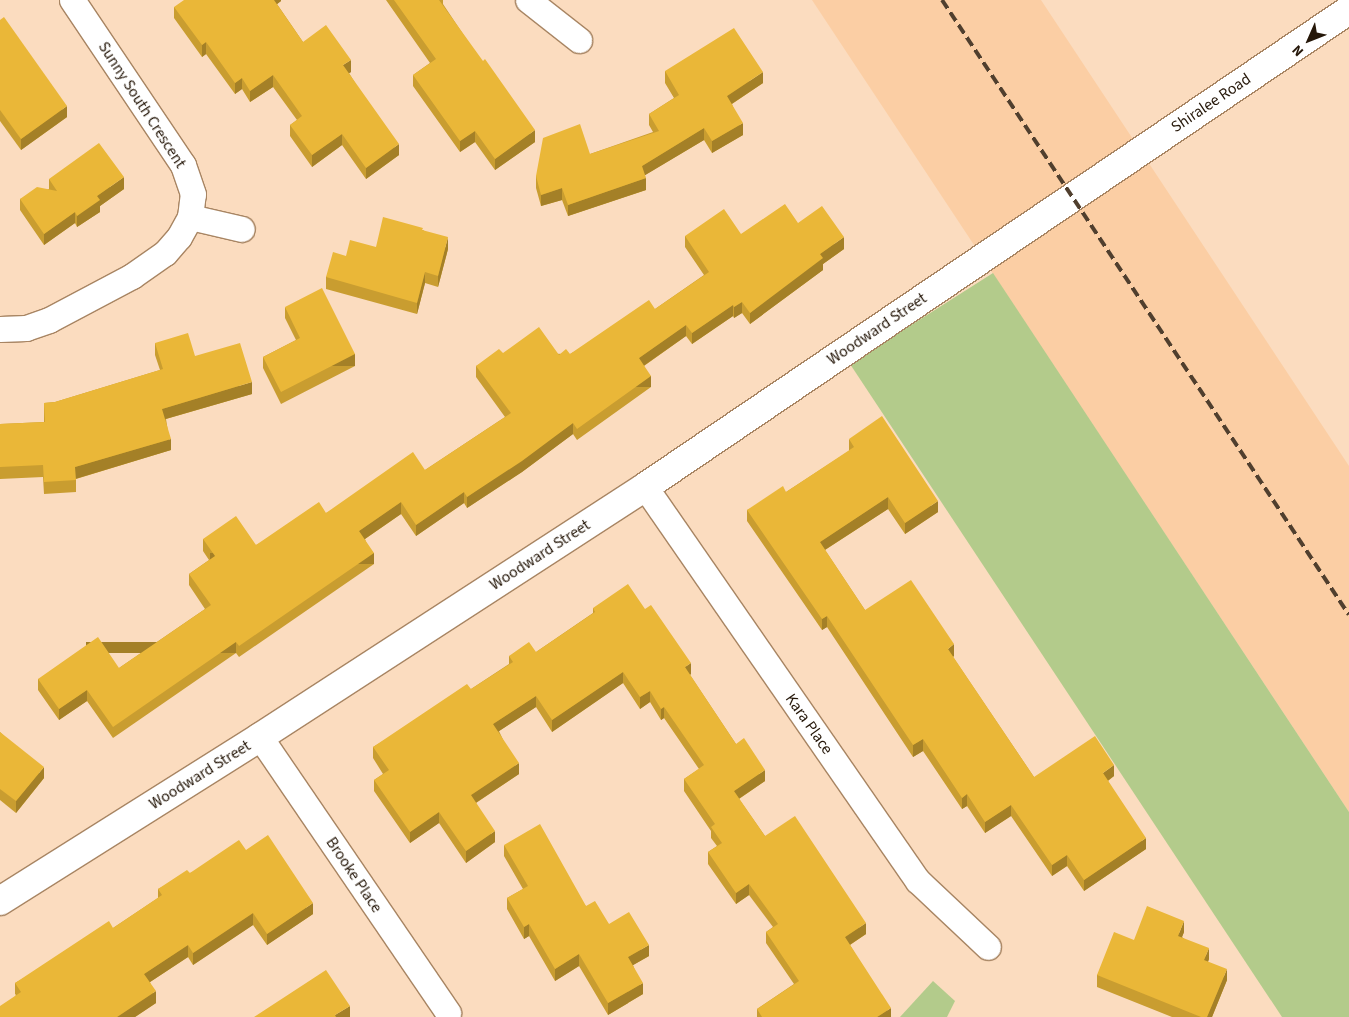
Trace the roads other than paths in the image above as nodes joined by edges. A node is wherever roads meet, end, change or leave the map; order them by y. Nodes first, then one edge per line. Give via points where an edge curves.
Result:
1 (72, 0) edge
2 (528, 0) edge
3 (1349, 10) edge
4 (579, 40) dead end
5 (1073, 196) joint
6 (190, 217) junction
7 (242, 229) dead end
8 (0, 329) edge
9 (644, 488) junction
10 (260, 736) junction
11 (0, 902) edge
12 (988, 947) dead end
13 (448, 1014) dead end

1 - 6 street, Sunny South Crescent via 183,165 193,194
2 - 4 street
3 - 5 street, Shiralee Road
5 - 9 street, Woodward Street
6 - 7 street
6 - 8 street, Sunny South Crescent via 165,253 132,276 49,320 26,328
9 - 10 street, Woodward Street
9 - 12 street, Kara Place via 918,881
10 - 11 street, Woodward Street
10 - 13 street, Brooke Place

